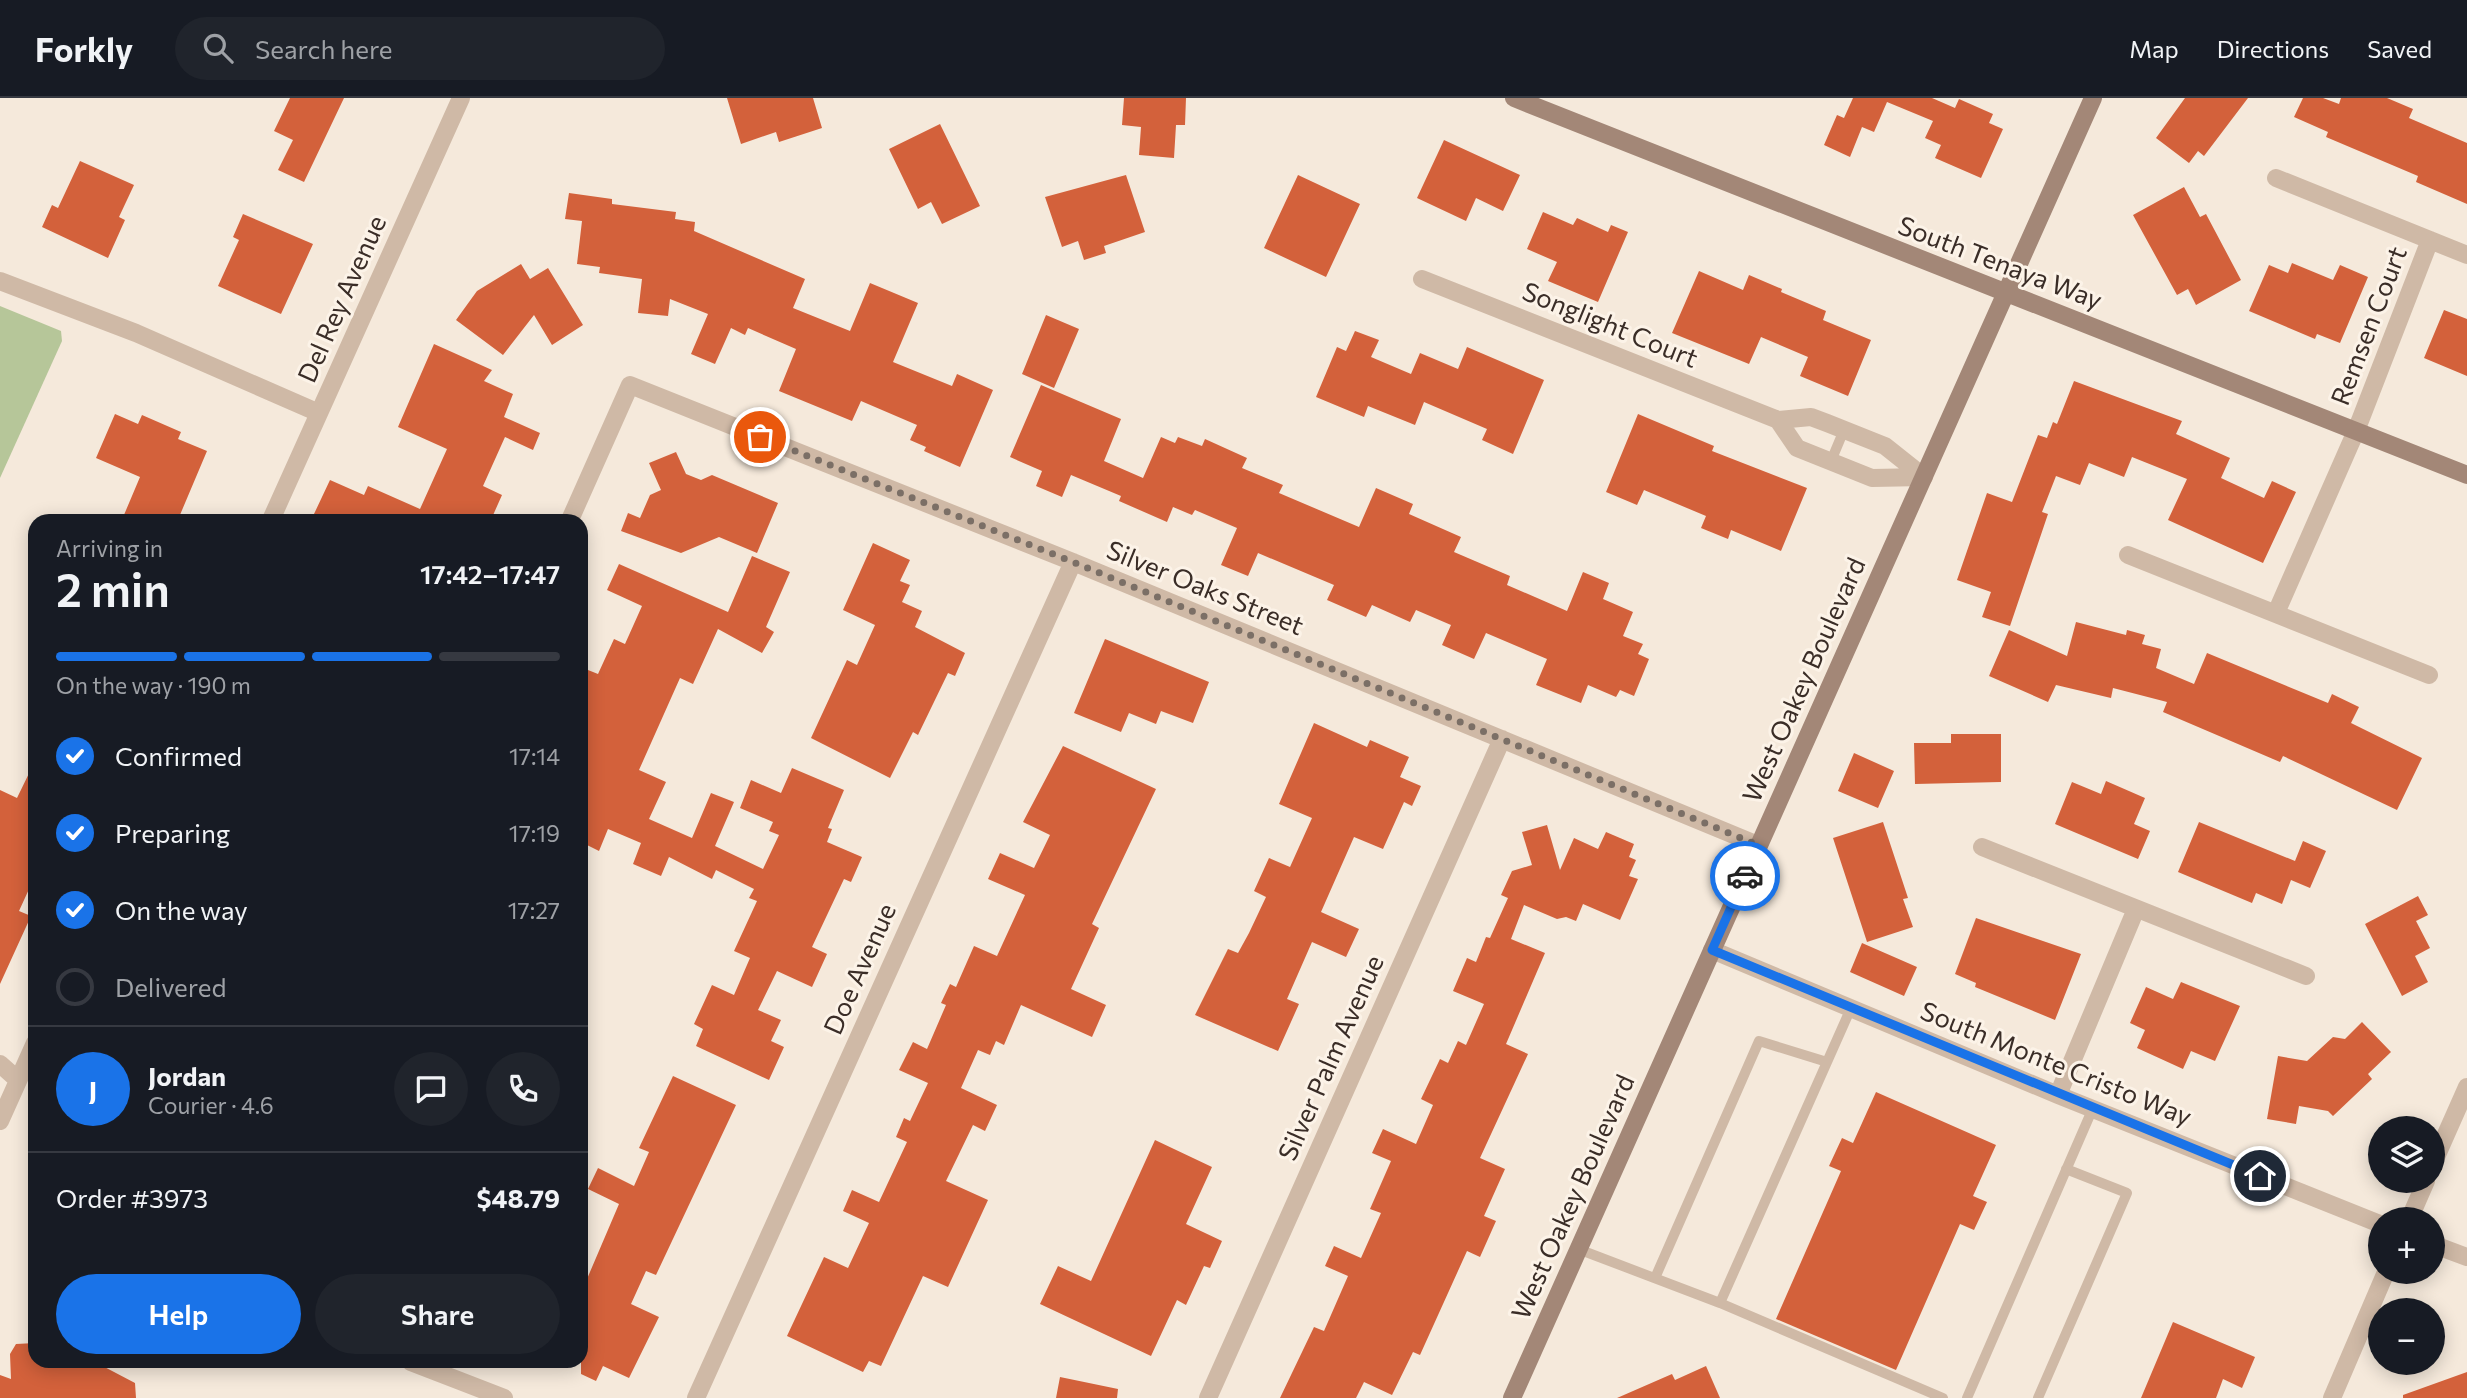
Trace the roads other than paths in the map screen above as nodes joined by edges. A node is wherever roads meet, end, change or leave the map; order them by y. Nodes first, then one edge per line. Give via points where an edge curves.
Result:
1 (461, 98) edge
2 (1514, 98) edge
3 (2093, 98) edge
4 (2276, 178) dead end
5 (2430, 240) junction
6 (2467, 255) edge
7 (1422, 279) dead end
8 (0, 281) edge
9 (2006, 294) junction
10 (319, 414) junction
11 (1778, 420) junction
12 (1844, 430) junction
13 (2356, 431) junction
14 (1831, 461) junction
15 (2467, 475) edge
16 (1924, 477) junction
17 (274, 514) edge
18 (573, 514) edge
19 (2128, 555) dead end
20 (1073, 562) junction
21 (2276, 613) junction
22 (2429, 675) dead end
23 (1502, 739) junction
24 (1758, 845) junction
25 (1982, 847) dead end
26 (2136, 909) junction
27 (1712, 950) junction
28 (2306, 976) dead end
29 (1851, 1008) junction
30 (28, 1053) edge
31 (1827, 1062) junction
32 (0, 1064) edge
33 (9, 1080) edge
34 (2467, 1087) edge
35 (2058, 1095) junction
36 (2093, 1108) junction
37 (0, 1121) edge
38 (2445, 1137) edge
39 (2066, 1169) junction
40 (2368, 1219) edge
41 (1578, 1249) junction
42 (2445, 1249) edge
43 (2467, 1258) edge
44 (1655, 1278) junction
45 (2381, 1284) edge
46 (1720, 1303) junction
47 (426, 1368) edge
48 (504, 1398) edge
49 (696, 1398) edge
50 (1208, 1398) edge
51 (1511, 1398) edge
52 (1943, 1398) edge
53 (1967, 1398) edge
54 (2038, 1398) edge
55 (2332, 1398) edge

1 - 10 street, Del Rey Avenue
2 - 9 main road, South Tenaya Way
3 - 9 main road, West Oakey Boulevard
4 - 5 street, Remsen Court
5 - 6 street, Remsen Court
5 - 13 street, Remsen Court
7 - 11 street, Songlight Court
8 - 10 street via 136,333
9 - 13 main road, South Tenaya Way
9 - 16 main road, West Oakey Boulevard
10 - 17 street, Del Rey Avenue
11 - 12 street, Songlight Court via 1811,417
11 - 14 street via 1797,448
12 - 14 lane
12 - 16 street, Songlight Court via 1885,446
13 - 15 main road, South Tenaya Way
13 - 21 street, Remsen Court
14 - 16 street via 1872,478
16 - 24 main road, West Oakey Boulevard
18 - 20 street, Silver Oaks Street via 630,385
19 - 21 street
20 - 23 street, Silver Oaks Street
20 - 49 street, Doe Avenue
21 - 22 street
23 - 24 street, Silver Oaks Street
23 - 50 street, Silver Palm Avenue
24 - 27 main road, West Oakey Boulevard
25 - 26 street
26 - 28 street
26 - 35 street
27 - 29 street, South Monte Cristo Way
27 - 41 main road, West Oakey Boulevard
29 - 31 lane
29 - 35 street, South Monte Cristo Way
30 - 33 street
31 - 44 lane via 1759,1041
31 - 46 lane
32 - 33 street
33 - 37 street
34 - 38 street
35 - 36 street, South Monte Cristo Way
36 - 39 lane
36 - 40 street, South Monte Cristo Way
39 - 53 lane
39 - 54 lane via 2127,1193
41 - 44 lane
41 - 51 main road, West Oakey Boulevard
42 - 43 street
44 - 46 lane
45 - 55 street
46 - 52 lane
47 - 48 street

